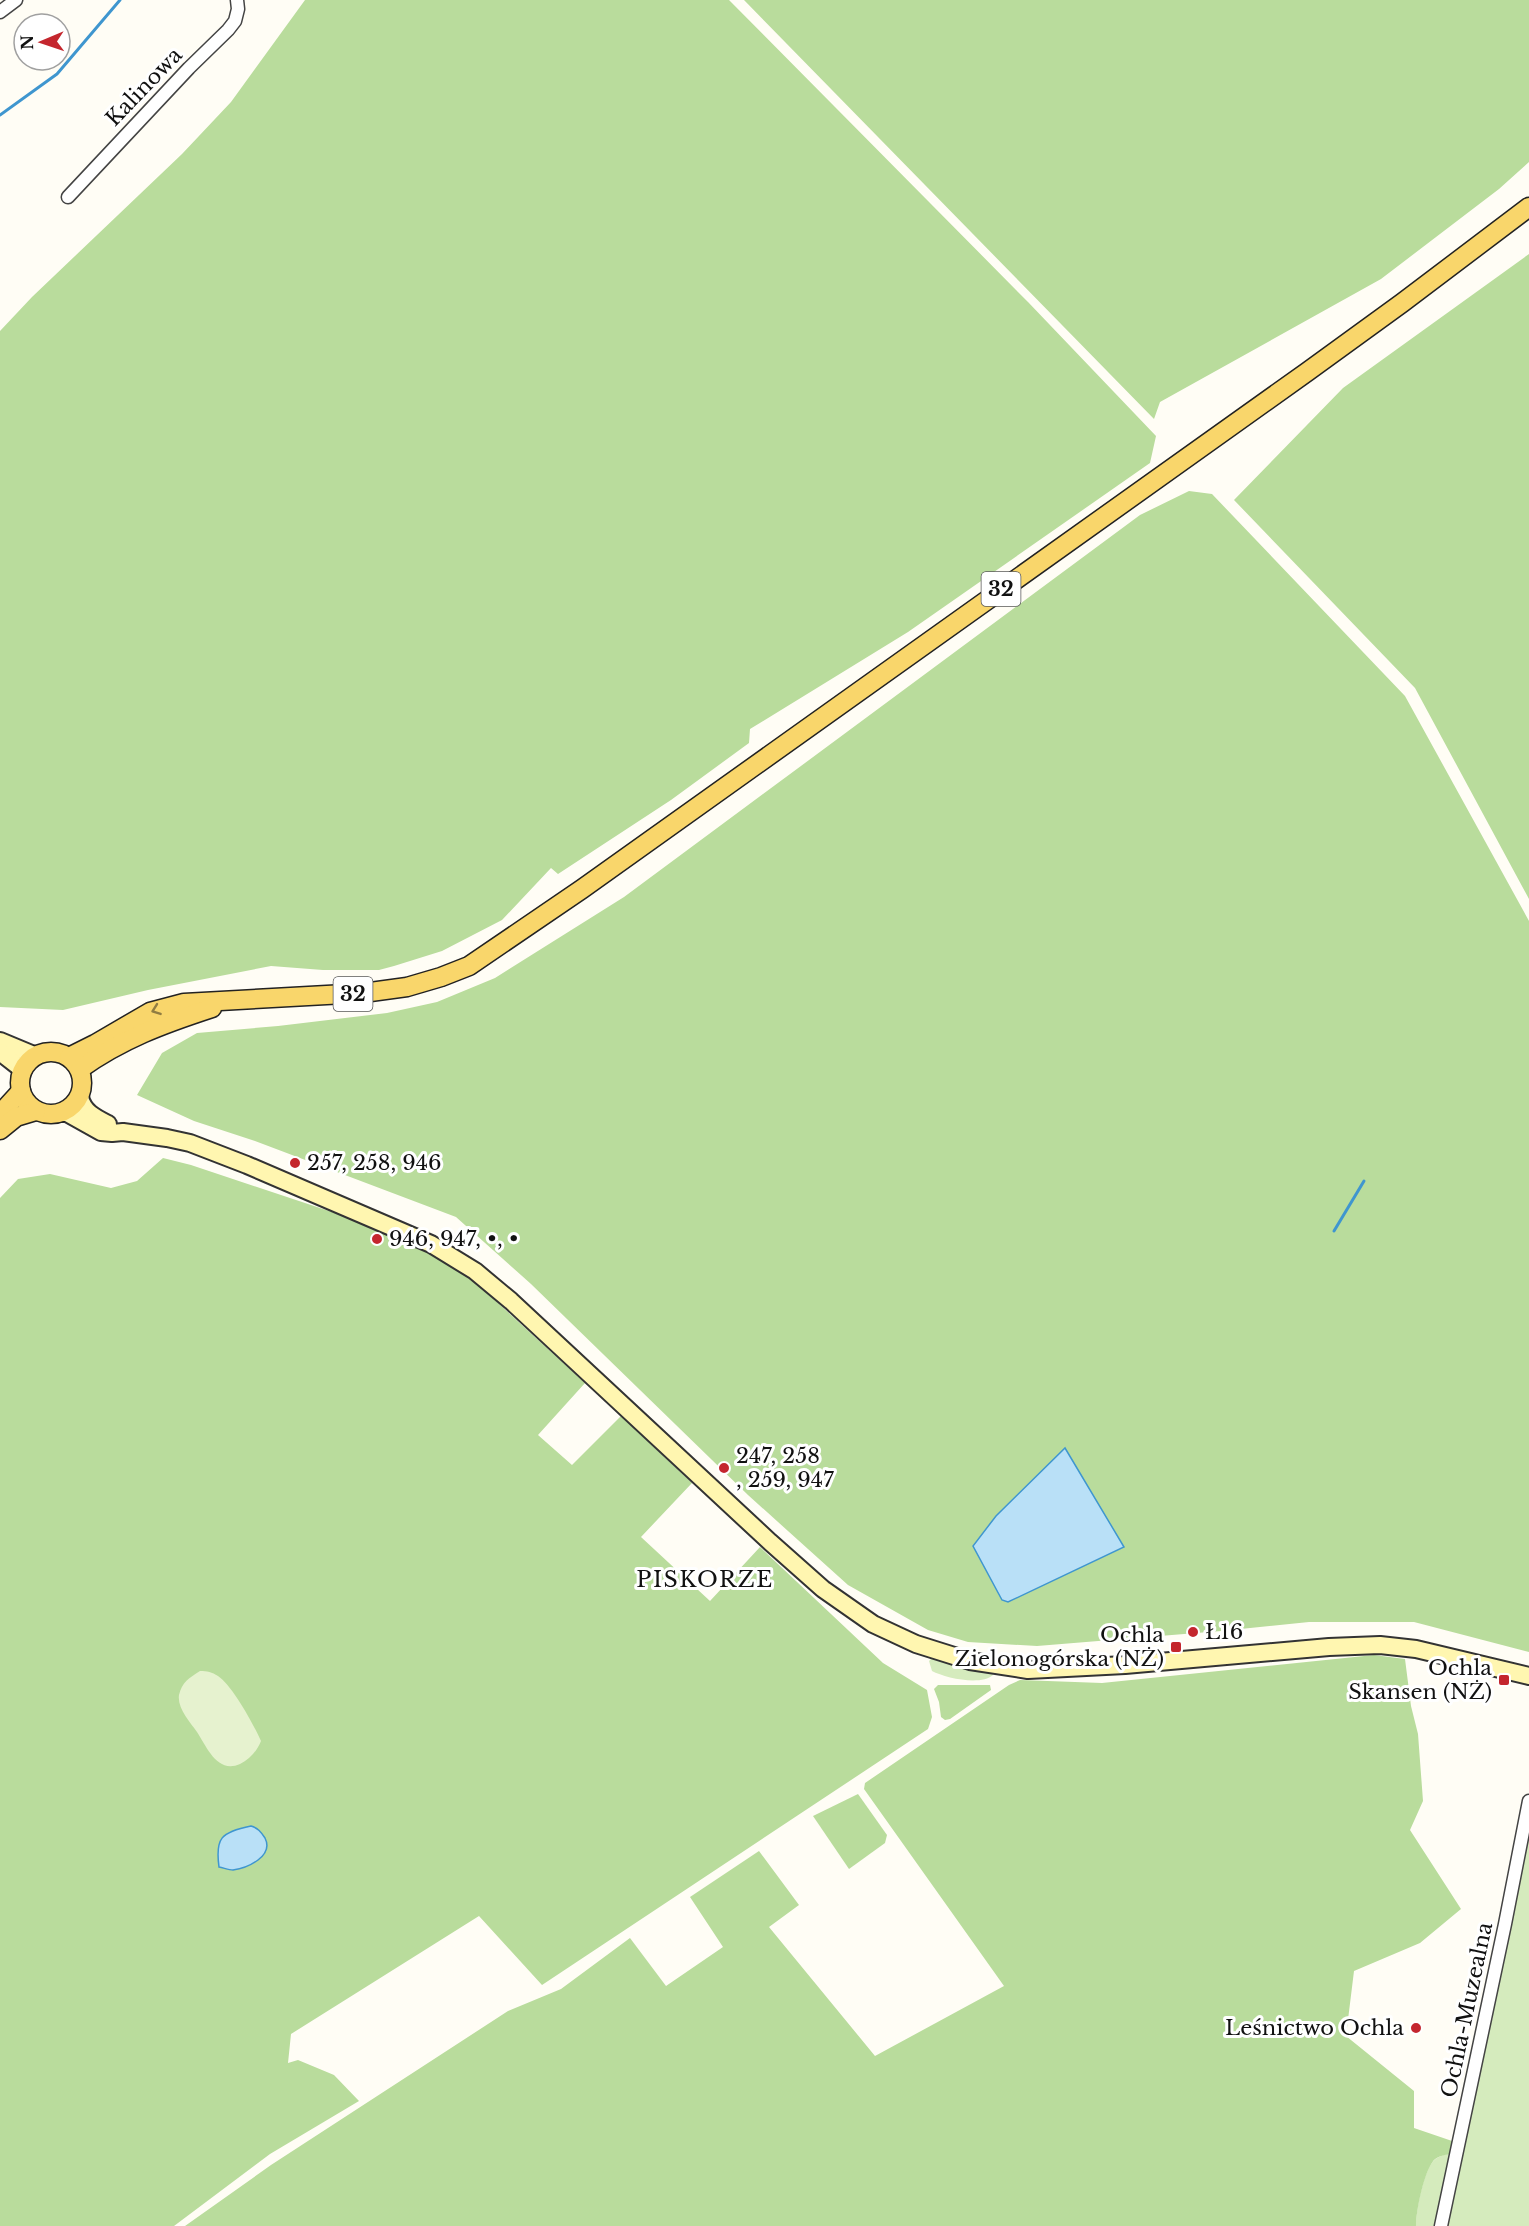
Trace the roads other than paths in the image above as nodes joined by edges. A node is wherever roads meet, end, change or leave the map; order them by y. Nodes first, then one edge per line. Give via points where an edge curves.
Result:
1 (16, 0) edge
2 (237, 0) edge
3 (0, 12) edge
4 (68, 197) dead end
5 (1529, 207) edge
6 (0, 1041) edge
7 (0, 1052) edge
8 (36, 1056) junction
9 (74, 1063) junction
10 (23, 1070) junction
11 (21, 1091) junction
12 (80, 1096) junction
13 (36, 1111) junction
14 (61, 1113) junction
15 (0, 1114) edge
16 (0, 1130) edge
17 (123, 1132) junction
18 (1529, 1676) edge
19 (1529, 1801) edge
20 (1441, 2226) edge

1 - 3 street
2 - 4 street, Kalinowa via 235,21 228,30
5 - 9 main road, 32 via 1307,372 469,966 407,987 234,1001 147,1030 97,1057
6 - 8 street
7 - 10 street
8 - 9 main road via 52,1052
8 - 10 main road
9 - 12 main road via 82,1078
10 - 11 main road
11 - 13 main road
11 - 15 main road
12 - 14 main road via 69,1110
12 - 17 street via 87,1111
13 - 14 main road
13 - 16 main road via 16,1117
14 - 17 street via 101,1132
17 - 18 street via 167,1138 214,1152 431,1244 475,1271 823,1589 866,1619 916,1644 970,1661 1028,1670 1380,1645 1416,1649
19 - 20 street, Ochla-Muzealna

